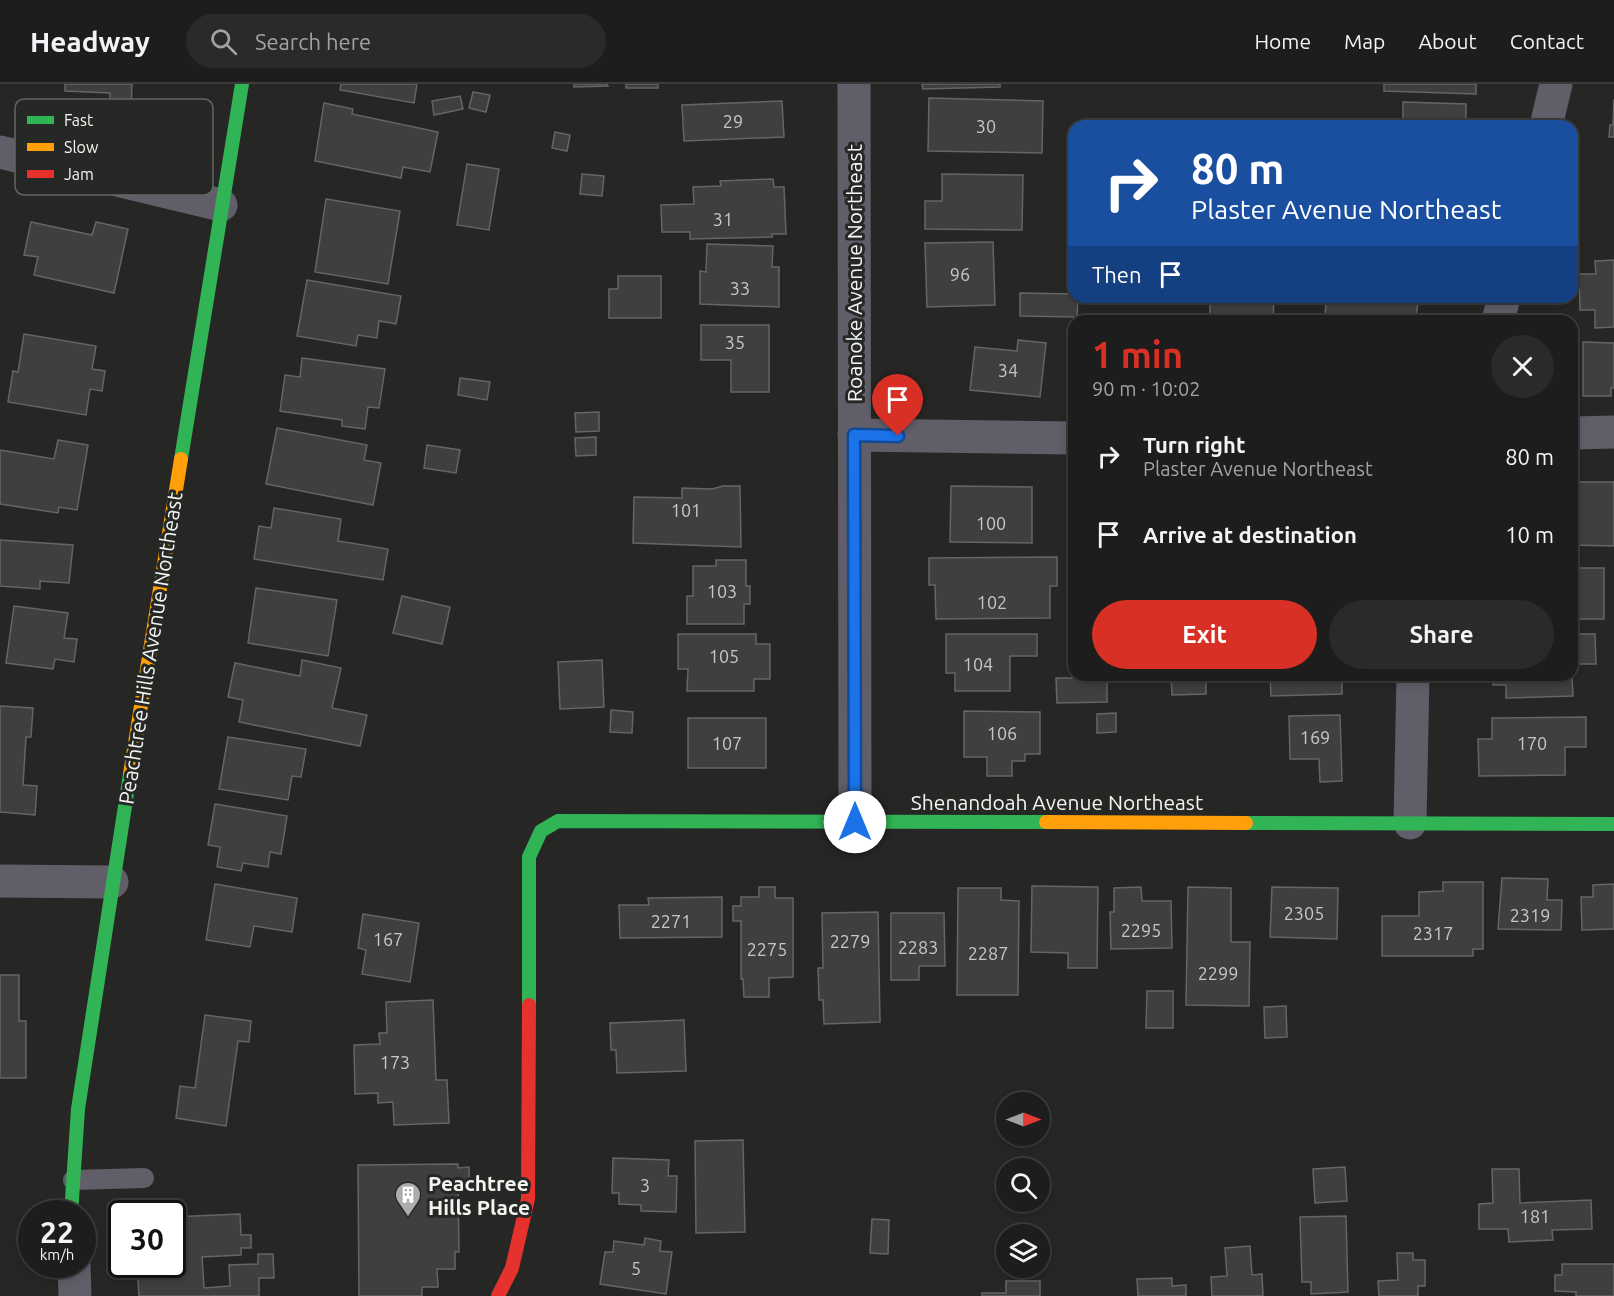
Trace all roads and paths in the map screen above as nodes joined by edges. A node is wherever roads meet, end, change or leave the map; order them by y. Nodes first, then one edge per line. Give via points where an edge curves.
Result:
1 (242, 84) edge
2 (854, 84) edge
3 (1556, 84) edge
4 (1547, 120) edge
5 (0, 152) edge
6 (15, 156) edge
7 (176, 195) edge
8 (221, 206) junction
9 (1614, 432) edge
10 (1578, 433) edge
11 (854, 435) junction
12 (1068, 438) edge
13 (1413, 681) edge
14 (855, 822) junction
15 (1410, 823) junction
16 (1614, 824) edge
17 (0, 881) edge
18 (112, 882) junction
19 (144, 1178) dead end
20 (73, 1180) junction
21 (72, 1200) edge
22 (74, 1278) edge
23 (75, 1296) edge
24 (498, 1296) edge

1 - 8 street, Peachtree Hills Avenue Northeast
2 - 11 street, Roanoke Avenue Northeast
3 - 4 street
5 - 6 street
7 - 8 street
8 - 18 street, Peachtree Hills Avenue Northeast
9 - 10 street
11 - 12 street
11 - 14 street, Roanoke Avenue Northeast
13 - 15 street
14 - 15 street, Shenandoah Avenue Northeast
14 - 24 street, Shenandoah Avenue Northeast via 558,821 541,831 530,857 528,1199 512,1268
15 - 16 street, Shenandoah Avenue Northeast
17 - 18 street
18 - 20 street, Peachtree Hills Avenue Northeast via 78,1109
19 - 20 lane
20 - 21 street, Peachtree Hills Avenue Northeast
22 - 23 street

